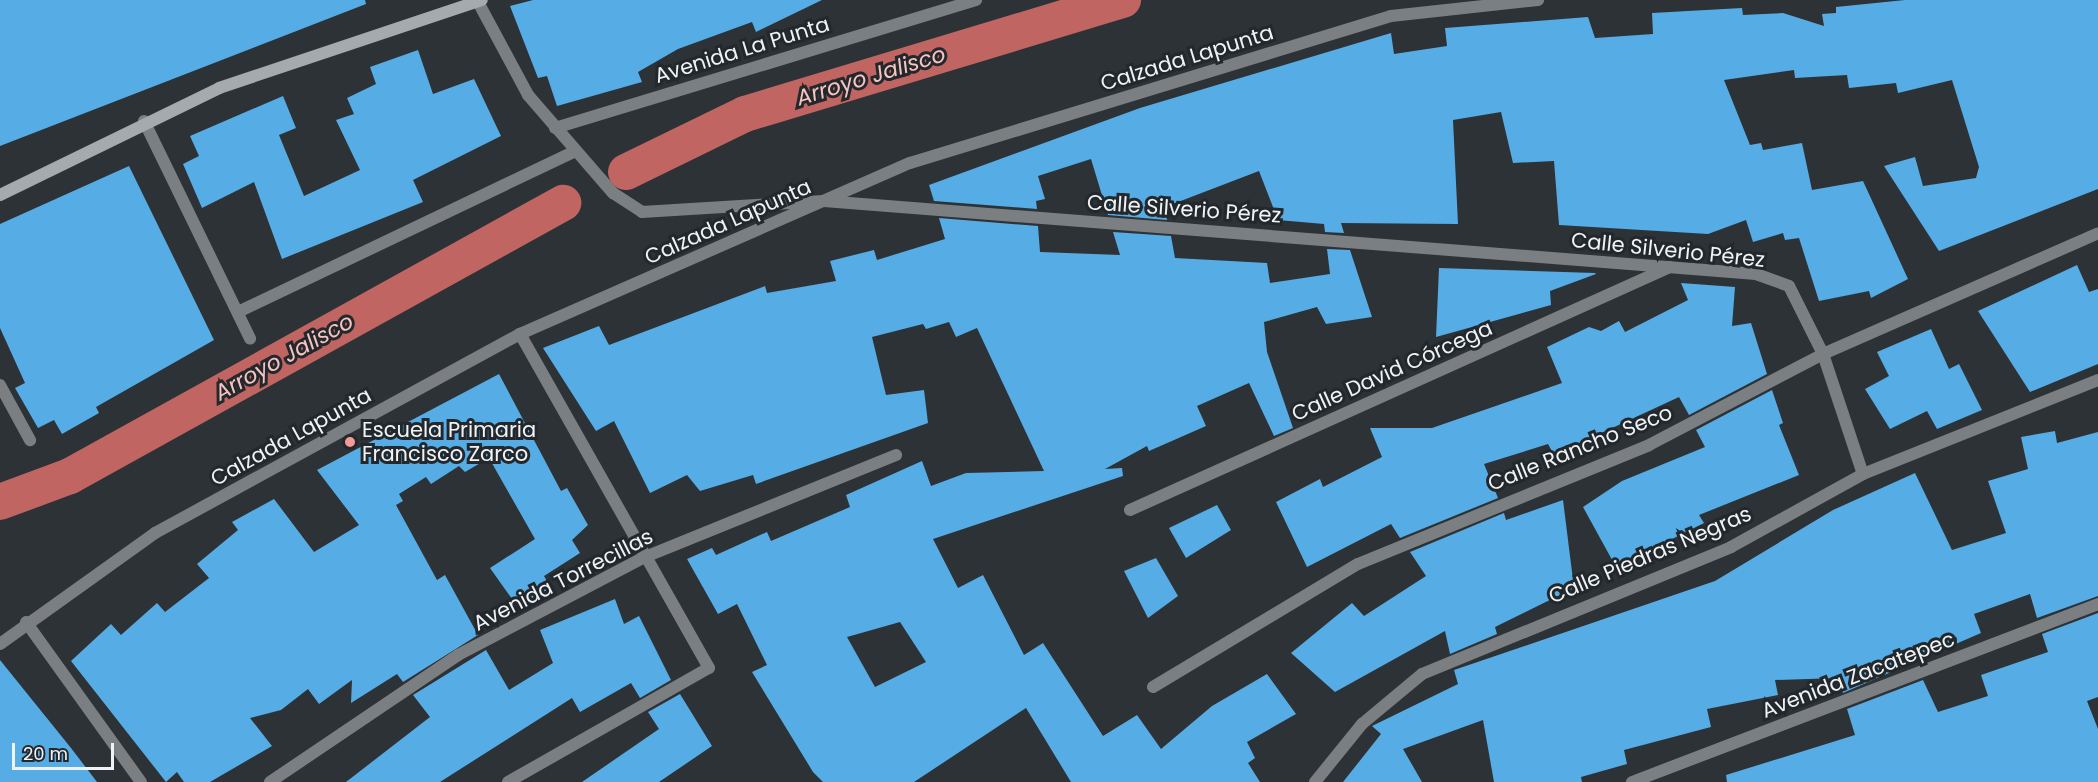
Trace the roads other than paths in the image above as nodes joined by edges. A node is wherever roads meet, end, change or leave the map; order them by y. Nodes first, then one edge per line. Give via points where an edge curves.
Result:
1 (976, 0) edge
2 (1538, 0) edge
3 (480, 1) edge
4 (144, 121) junction
5 (555, 128) junction
6 (576, 151) junction
7 (0, 195) edge
8 (824, 201) junction
9 (2098, 233) edge
10 (1671, 267) junction
11 (238, 312) junction
12 (520, 334) junction
13 (250, 338) dead end
14 (1823, 354) junction
15 (2098, 380) edge
16 (0, 385) edge
17 (30, 440) dead end
18 (896, 455) dead end
19 (1863, 474) junction
20 (1130, 510) dead end
21 (645, 557) junction
22 (2098, 604) edge
23 (26, 622) junction
24 (0, 644) edge
25 (1153, 687) dead end
26 (141, 782) edge
27 (270, 782) edge
28 (508, 782) edge
29 (1316, 782) edge
30 (1632, 782) edge

1 - 5 street, Avenida La Punta
2 - 8 street, Calzada Lapunta via 1391,16 910,163
3 - 4 main road via 219,88
3 - 5 street, Calle Silverio Pérez via 528,95
4 - 7 main road
4 - 11 street
5 - 6 street, Calle Silverio Pérez
6 - 8 street, Calle Silverio Pérez via 613,193 642,212
6 - 11 street
8 - 10 street, Calle Silverio Pérez
8 - 12 street, Calzada Lapunta
9 - 14 street, Calle Rancho Seco
10 - 14 street, Calle Silverio Pérez via 1755,274 1789,286
10 - 20 street, Calle David Córcega
11 - 13 street
12 - 21 street
12 - 23 street, Calzada Lapunta via 155,533
14 - 19 street, Calle Silverio Pérez
14 - 25 street, Calle Rancho Seco via 1649,445 1358,564
15 - 19 street, Calle Piedras Negras
16 - 17 street
18 - 21 street, Avenida Torrecillas
19 - 29 street, Calle Piedras Negras via 1731,546 1422,674 1362,724
21 - 27 street, Avenida Torrecillas via 458,655
21 - 28 street via 709,668
22 - 30 street, Avenida Zacatepec
23 - 24 street, Calzada Lapunta
23 - 26 street

